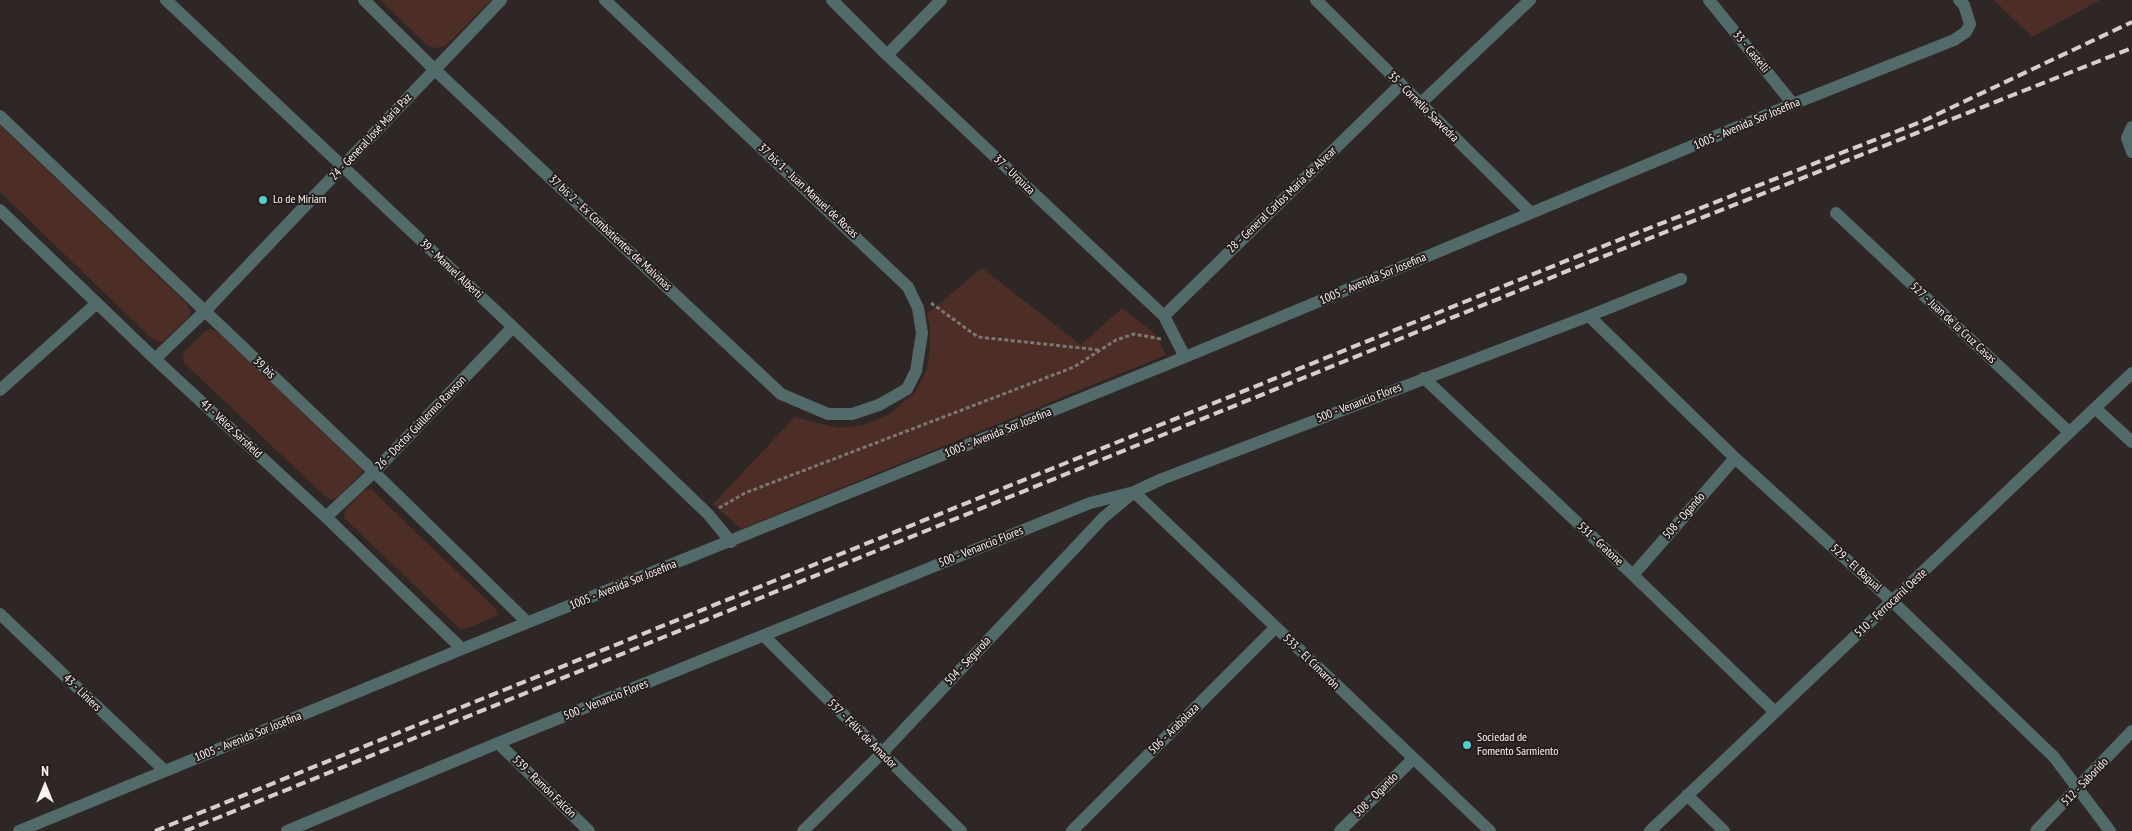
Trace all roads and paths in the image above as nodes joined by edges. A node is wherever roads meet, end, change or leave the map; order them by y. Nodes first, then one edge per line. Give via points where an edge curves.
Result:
1 (166, 0) edge
2 (364, 0) edge
3 (501, 0) edge
4 (605, 0) edge
5 (832, 0) edge
6 (941, 0) edge
7 (1316, 0) edge
8 (1530, 0) edge
9 (1709, 0) edge
10 (1959, 0) edge
11 (887, 55) junction
12 (434, 69) junction
13 (1401, 84) junction
14 (1420, 104) junction
15 (1793, 104) junction
16 (0, 116) edge
17 (2132, 127) edge
18 (2132, 152) edge
19 (342, 168) junction
20 (0, 210) edge
21 (1531, 213) junction
22 (1836, 213) dead end
23 (1681, 279) dead end
24 (908, 286) junction
25 (97, 303) junction
26 (205, 311) junction
27 (1164, 316) junction
28 (1589, 316) junction
29 (513, 327) junction
30 (1178, 343) junction
31 (1100, 350) junction
32 (1185, 357) junction
33 (155, 358) junction
34 (2132, 374) edge
35 (1424, 378) junction
36 (0, 390) edge
37 (879, 405) joint
38 (2096, 409) junction
39 (2069, 432) junction
40 (2132, 442) edge
41 (1735, 458) junction
42 (374, 472) junction
43 (1134, 492) junction
44 (708, 514) junction
45 (326, 517) junction
46 (731, 542) junction
47 (1633, 575) junction
48 (1893, 602) junction
49 (0, 614) edge
50 (527, 622) junction
51 (1275, 628) junction
52 (764, 636) junction
53 (462, 649) junction
54 (1775, 712) junction
55 (2132, 731) edge
56 (498, 743) junction
57 (881, 754) junction
58 (1413, 759) junction
59 (165, 772) junction
60 (2077, 790) junction
61 (1687, 795) junction
62 (19, 831) edge
63 (287, 831) edge
64 (590, 831) edge
65 (803, 831) edge
66 (961, 831) edge
67 (1072, 831) edge
68 (1340, 831) edge
69 (1490, 831) edge
70 (1650, 831) edge
71 (1724, 831) edge
72 (2036, 831) edge
73 (2110, 831) edge

1 - 19 street, 39 - Manuel Alberti
2 - 12 street, 37 bis 2 - Ex Combatientes de Malvinas
3 - 12 street, 24 - General José María Paz
4 - 24 street, 37 bis 1 - Juan Manuel de Rosas
5 - 11 street, 37 - Urquiza
6 - 11 street
7 - 13 street, 35 - Cornelio Saavedra
8 - 14 street
9 - 15 street, 33 - Castelli
10 - 15 street, 1005 - Avenida Sor Josefina via 1970,24 1966,32 1954,40
11 - 27 street, 37 - Urquiza
12 - 19 street, 24 - General José María Paz
12 - 37 street, 37 bis 2 - Ex Combatientes de Malvinas via 781,394 828,414 852,414
13 - 14 street, 35 - Cornelio Saavedra
13 - 27 street, 28 - General Carlos María de Alvear
14 - 21 street, 35 - Cornelio Saavedra
15 - 21 street, 1005 - Avenida Sor Josefina
16 - 26 street, 39 bis
17 - 18 street via 2128,138
19 - 26 street, 24 - General José María Paz
19 - 29 street, 39 - Manuel Alberti
20 - 25 street, 41 - Vélez Sarsfield
21 - 32 street, 1005 - Avenida Sor Josefina
22 - 39 street, 527 - Juan de la Cruz Casas
23 - 28 street, 500 - Venancio Flores
24 - 31 path via 978,337
24 - 37 street, 37 bis 1 - Juan Manuel de Rosas via 918,308 922,333 916,370 907,389
25 - 33 street, 41 - Vélez Sarsfield
25 - 36 street
26 - 33 street, 24 - General José María Paz
26 - 42 street, 39 bis
27 - 30 street, 37 - Urquiza
28 - 35 street, 500 - Venancio Flores
28 - 41 street, 529 - El Bagual
29 - 42 street, 26 - Doctor Guillermo Rawson
29 - 44 street, 39 - Manuel Alberti
30 - 31 path via 1134,334
30 - 32 street, 37 - Urquiza
31 - 44 path via 1074,367 745,493
32 - 46 street, 1005 - Avenida Sor Josefina
33 - 45 street, 41 - Vélez Sarsfield
34 - 38 street, 510 - Ferrocarril Oeste
35 - 43 street, 500 - Venancio Flores
35 - 47 street, 531 - Gratone
38 - 39 street, 510 - Ferrocarril Oeste
38 - 40 street
39 - 48 street, 510 - Ferrocarril Oeste
41 - 47 street, 508 - Ogando
41 - 48 street, 529 - El Bagual
42 - 45 street, 26 - Doctor Guillermo Rawson
42 - 50 street, 39 bis
43 - 51 street, 533 - El Cimarrón
43 - 52 street, 500 - Venancio Flores via 1090,503
43 - 57 street, 504 - Segurola via 1103,518
44 - 46 street, 39 - Manuel Alberti
45 - 53 street, 41 - Vélez Sarsfield
46 - 50 street, 1005 - Avenida Sor Josefina
47 - 54 street, 531 - Gratone
48 - 54 street, 510 - Ferrocarril Oeste
48 - 60 street, 529 - El Bagual via 2054,757
49 - 59 street, 43 - Liniers
50 - 53 street, 1005 - Avenida Sor Josefina
51 - 58 street, 533 - El Cimarrón
51 - 67 street, 506 - Arabolaza
52 - 56 street, 500 - Venancio Flores
52 - 57 street, 537 - Félix de Amador
53 - 59 street, 1005 - Avenida Sor Josefina
54 - 61 street, 510 - Ferrocarril Oeste
55 - 60 street, 512 - Saborido
56 - 63 street, 500 - Venancio Flores
56 - 64 street, 539 - Ramón Falcón
57 - 65 street, 504 - Segurola
57 - 66 street, 537 - Félix de Amador
58 - 68 street, 508 - Ogando
58 - 69 street, 533 - El Cimarrón
59 - 62 street, 1005 - Avenida Sor Josefina
60 - 72 street, 512 - Saborido
60 - 73 street, 529 - El Bagual
61 - 70 street, 510 - Ferrocarril Oeste
61 - 71 street

